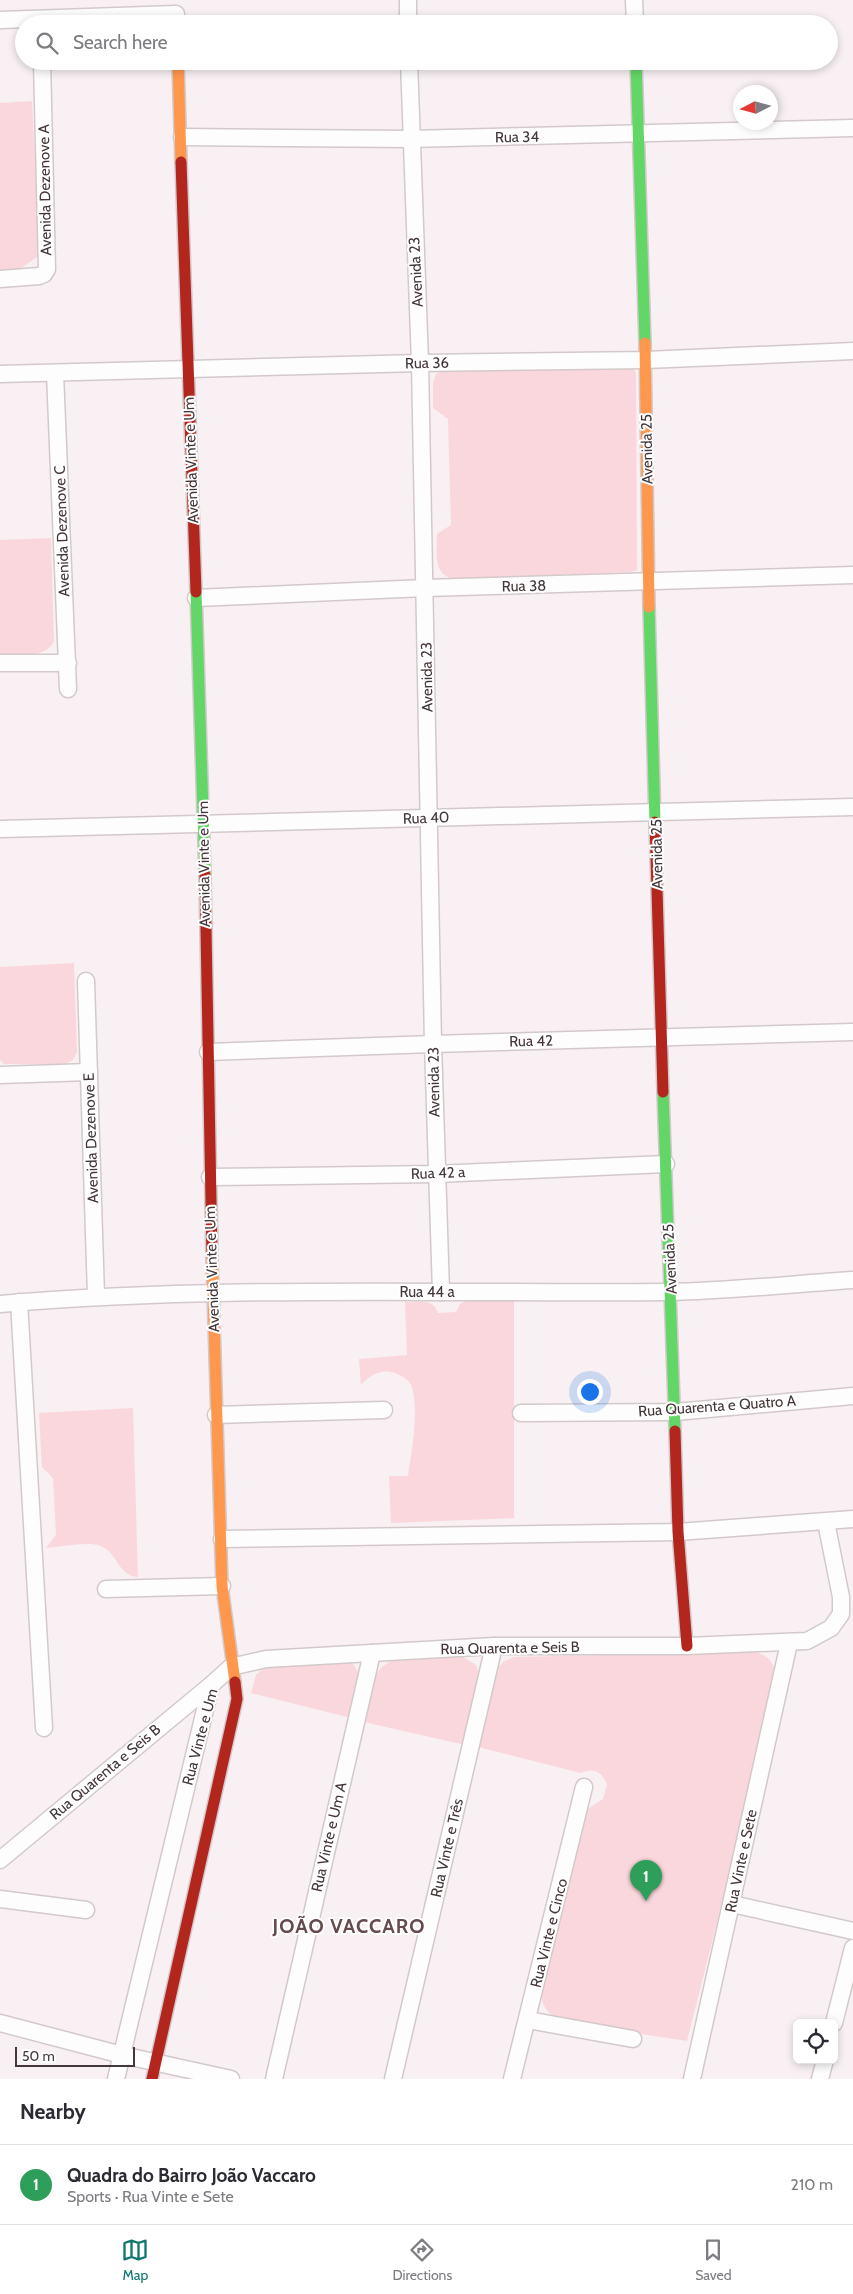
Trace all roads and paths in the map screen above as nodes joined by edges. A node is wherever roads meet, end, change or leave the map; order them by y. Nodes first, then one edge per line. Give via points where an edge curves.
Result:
1 (408, 0) edge
2 (634, 0) edge
3 (176, 13) edge
4 (146, 15) edge
5 (408, 15) edge
6 (635, 15) edge
7 (0, 20) edge
8 (15, 21) edge
9 (42, 70) edge
10 (178, 70) edge
11 (409, 70) edge
12 (636, 70) edge
13 (853, 128) edge
14 (638, 133) junction
15 (182, 137) junction
16 (410, 139) junction
17 (0, 279) edge
18 (853, 351) edge
19 (646, 360) junction
20 (420, 363) junction
21 (189, 370) junction
22 (55, 373) junction
23 (0, 374) edge
24 (853, 575) edge
25 (648, 583) junction
26 (426, 588) junction
27 (196, 598) junction
28 (0, 663) edge
29 (68, 663) junction
30 (68, 689) dead end
31 (853, 807) edge
32 (656, 812) junction
33 (430, 818) junction
34 (204, 825) junction
35 (0, 829) edge
36 (86, 981) dead end
37 (853, 1032) edge
38 (661, 1039) junction
39 (433, 1044) junction
40 (208, 1052) junction
41 (89, 1072) junction
42 (0, 1075) edge
43 (666, 1164) junction
44 (436, 1174) junction
45 (210, 1177) junction
46 (853, 1280) edge
47 (441, 1292) junction
48 (672, 1292) junction
49 (213, 1294) junction
50 (96, 1296) junction
51 (19, 1302) junction
52 (0, 1304) edge
53 (853, 1396) edge
54 (384, 1410) dead end
55 (675, 1412) junction
56 (521, 1413) dead end
57 (216, 1415) junction
58 (853, 1518) edge
59 (826, 1522) junction
60 (678, 1532) junction
61 (222, 1539) junction
62 (222, 1586) junction
63 (106, 1589) dead end
64 (847, 1598) edge
65 (789, 1642) junction
66 (494, 1646) junction
67 (687, 1646) junction
68 (372, 1653) junction
69 (231, 1667) junction
70 (211, 1685) junction
71 (44, 1728) dead end
72 (584, 1787) dead end
73 (0, 1860) edge
74 (0, 1899) edge
75 (732, 1904) junction
76 (86, 1910) dead end
77 (853, 1931) edge
78 (853, 1948) edge
79 (835, 2019) edge
80 (528, 2020) junction
81 (0, 2023) edge
82 (633, 2039) dead end
83 (122, 2055) junction
84 (156, 2063) junction
85 (824, 2064) edge
86 (116, 2079) edge
87 (152, 2079) edge
88 (231, 2079) edge
89 (274, 2079) edge
90 (393, 2079) edge
91 (512, 2079) edge
92 (692, 2079) edge
93 (820, 2079) edge

1 - 5 street
2 - 6 street
3 - 4 street
7 - 8 street
9 - 17 street, Avenida Dezenove A via 47,268 39,276
10 - 15 street, Avenida Vinte e Um
11 - 16 street, Avenida 23
12 - 14 street, Avenida 25
13 - 14 street, Rua 34
14 - 16 street, Rua 34
14 - 19 street, Avenida 25
15 - 16 street, Rua 34
15 - 21 street, Avenida Vinte e Um
16 - 20 street, Avenida 23
18 - 19 street, Rua 36
19 - 20 street, Rua 36
19 - 25 street, Avenida 25
20 - 21 street, Rua 36
20 - 26 street, Avenida 23
21 - 22 street, Rua 36
21 - 27 street, Avenida Vinte e Um
22 - 23 street, Rua 36
22 - 29 street, Avenida Dezenove C
24 - 25 street, Rua 38
25 - 26 street, Rua 38
25 - 32 street, Avenida 25
26 - 27 street, Rua 38
26 - 33 street, Avenida 23
27 - 34 street, Avenida Vinte e Um
28 - 29 street
29 - 30 street, Avenida Dezenove C
31 - 32 street, Rua 40
32 - 33 street, Rua 40
32 - 38 street, Avenida 25
33 - 34 street, Rua 40
33 - 39 street, Avenida 23
34 - 35 street, Rua 40
34 - 40 street, Avenida Vinte e Um
36 - 41 street, Avenida Dezenove E
37 - 38 street, Rua 42
38 - 39 street, Rua 42
38 - 43 street, Avenida 25
39 - 40 street, Rua 42
39 - 44 street, Avenida 23
40 - 45 street, Avenida Vinte e Um
41 - 42 street
41 - 50 street, Avenida Dezenove E
43 - 44 street, Rua 42 a
43 - 48 street, Avenida 25
44 - 45 street, Rua 42 a
44 - 47 street, Avenida 23
45 - 49 street, Avenida Vinte e Um
46 - 48 street, Rua 44 a
47 - 48 street, Rua 44 a
47 - 49 street, Rua 44 a
48 - 55 street, Avenida 25
49 - 50 street, Rua 44 a
49 - 57 street, Avenida Vinte e Um
50 - 51 street, Rua 44 a
51 - 52 street, Rua 44 a
51 - 71 street
53 - 55 street, Rua Quarenta e Quatro A
54 - 57 street
55 - 56 street, Rua Quarenta e Quatro A
55 - 60 street, Avenida 25
57 - 61 street, Avenida Vinte e Um
58 - 59 street
59 - 60 street
59 - 64 street
60 - 61 street
60 - 67 street, Avenida 25
61 - 62 street, Avenida Vinte e Um
62 - 63 street
62 - 69 street, Avenida Vinte e Um
64 - 65 street, Rua Quarenta e Seis B via 831,1628 807,1641
65 - 67 street, Rua Quarenta e Seis B
65 - 75 street, Rua Vinte e Sete
66 - 67 street, Rua Quarenta e Seis B
66 - 68 street, Rua Quarenta e Seis B
66 - 90 street, Rua Vinte e Três
68 - 69 street, Rua Quarenta e Seis B via 266,1659
68 - 89 street, Rua Vinte e Um A
69 - 70 street, Rua Vinte e Um
69 - 84 street, Rua Vinte e Um via 237,1698
70 - 73 street, Rua Quarenta e Seis B
70 - 83 street, Rua Vinte e Um
72 - 80 street, Rua Vinte e Cinco
74 - 76 street
75 - 77 street
75 - 92 street, Rua Vinte e Sete
78 - 79 street
80 - 82 street
80 - 91 street, Rua Vinte e Cinco
81 - 83 street
83 - 84 street
83 - 86 street, Rua Vinte e Um
84 - 87 street, Rua Vinte e Um
84 - 88 street
85 - 93 street

